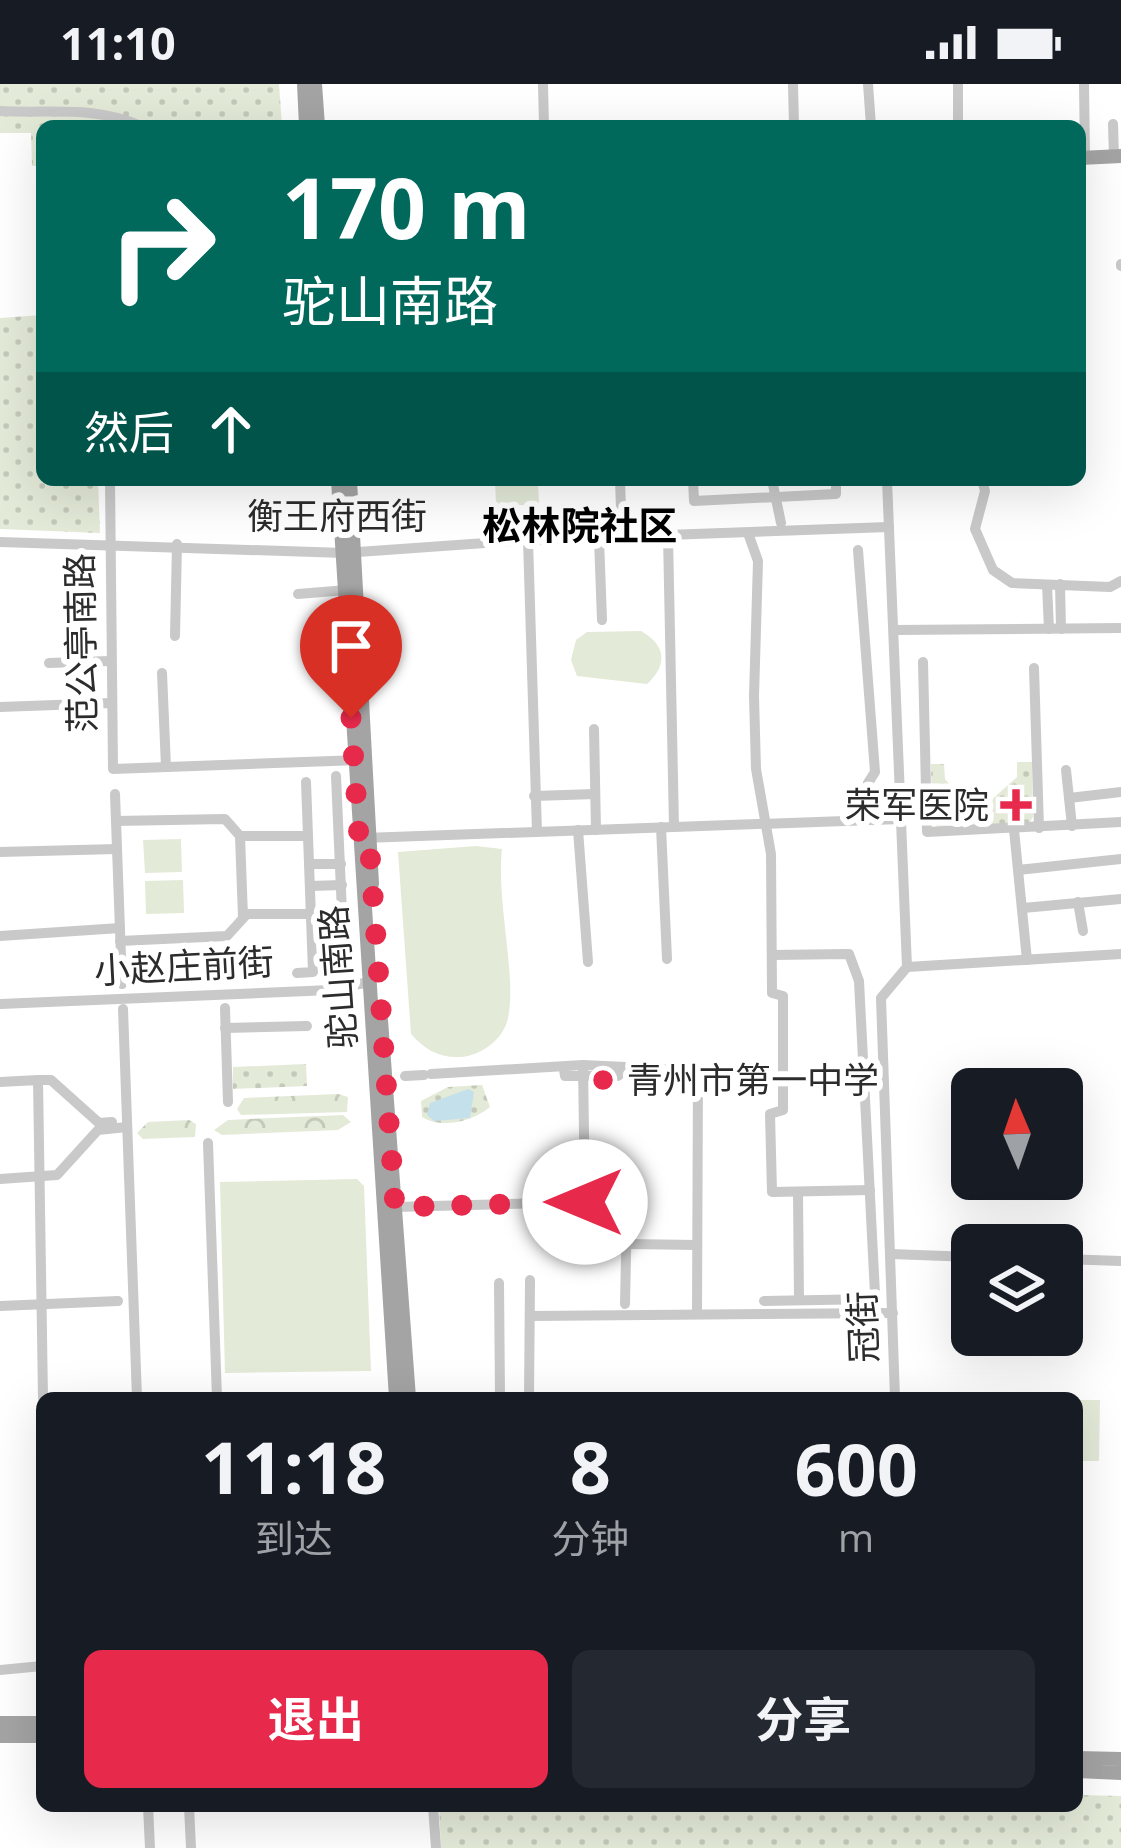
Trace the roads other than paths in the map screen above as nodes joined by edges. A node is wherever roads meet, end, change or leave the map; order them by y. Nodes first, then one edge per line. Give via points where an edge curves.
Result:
1 (304, 84) edge
2 (315, 84) edge
3 (543, 84) edge
4 (793, 84) edge
5 (868, 84) edge
6 (958, 84) edge
7 (1084, 84) edge
8 (0, 110) edge
9 (124, 120) edge
10 (306, 120) edge
11 (318, 120) edge
12 (544, 120) edge
13 (794, 120) edge
14 (871, 120) edge
15 (958, 120) edge
16 (1083, 120) edge
17 (1113, 124) dead end
18 (1119, 158) edge
19 (1086, 159) edge
20 (110, 486) edge
21 (339, 486) edge
22 (350, 486) edge
23 (620, 486) edge
24 (693, 486) edge
25 (774, 486) edge
26 (836, 486) edge
27 (887, 486) edge
28 (984, 486) edge
29 (778, 499) junction
30 (781, 523) dead end
31 (889, 527) junction
32 (748, 533) junction
33 (668, 536) junction
34 (599, 538) junction
35 (622, 538) junction
36 (528, 540) junction
37 (0, 542) edge
38 (177, 544) junction
39 (109, 545) junction
40 (858, 550) dead end
41 (349, 552) junction
42 (1121, 581) edge
43 (1054, 584) junction
44 (346, 590) junction
45 (298, 594) dead end
46 (602, 620) dead end
47 (1121, 628) edge
48 (894, 629) junction
49 (1055, 629) junction
50 (175, 636) dead end
51 (110, 661) junction
52 (922, 662) dead end
53 (49, 663) dead end
54 (1034, 668) dead end
55 (162, 673) dead end
56 (111, 703) junction
57 (0, 707) edge
58 (593, 729) dead end
59 (359, 760) junction
60 (166, 767) junction
61 (1066, 770) dead end
62 (336, 776) dead end
63 (307, 782) dead end
64 (1121, 793) edge
65 (115, 794) dead end
66 (595, 794) junction
67 (534, 796) junction
68 (1069, 798) junction
69 (900, 818) junction
70 (866, 820) junction
71 (116, 821) junction
72 (1121, 822) edge
73 (763, 824) junction
74 (1072, 826) junction
75 (668, 827) junction
76 (1039, 828) junction
77 (578, 830) junction
78 (596, 830) junction
79 (1014, 830) junction
80 (537, 832) junction
81 (240, 836) junction
82 (308, 836) junction
83 (364, 838) junction
84 (117, 849) junction
85 (0, 852) edge
86 (1121, 859) edge
87 (309, 864) junction
88 (1018, 870) junction
89 (344, 875) junction
90 (310, 886) junction
91 (1121, 898) edge
92 (1078, 902) junction
93 (1023, 908) junction
94 (310, 914) junction
95 (243, 917) junction
96 (1082, 931) dead end
97 (120, 935) junction
98 (0, 936) edge
99 (1121, 954) edge
100 (772, 955) junction
101 (667, 958) dead end
102 (1027, 960) junction
103 (588, 962) dead end
104 (907, 967) junction
105 (297, 973) dead end
106 (345, 981) dead end
107 (369, 982) junction
108 (122, 984) junction
109 (113, 999) junction
110 (127, 1003) junction
111 (0, 1004) edge
112 (225, 1008) dead end
113 (307, 1026) dead end
114 (226, 1028) junction
115 (584, 1071) junction
116 (405, 1076) dead end
117 (38, 1080) junction
118 (0, 1082) edge
119 (228, 1102) dead end
120 (127, 1124) junction
121 (208, 1143) dead end
122 (38, 1178) junction
123 (0, 1179) edge
124 (870, 1190) junction
125 (798, 1192) junction
126 (587, 1205) junction
127 (395, 1207) junction
128 (627, 1244) junction
129 (697, 1245) junction
130 (589, 1250) dead end
131 (890, 1254) junction
132 (951, 1255) edge
133 (1083, 1260) edge
134 (1121, 1261) edge
135 (530, 1280) dead end
136 (500, 1283) dead end
137 (118, 1300) dead end
138 (764, 1300) dead end
139 (799, 1300) junction
140 (39, 1304) junction
141 (626, 1304) dead end
142 (0, 1306) edge
143 (893, 1312) junction
144 (697, 1314) junction
145 (530, 1316) junction
146 (43, 1392) edge
147 (137, 1392) edge
148 (217, 1392) edge
149 (397, 1392) edge
150 (409, 1392) edge
151 (500, 1392) edge
152 (530, 1392) edge
153 (895, 1392) edge
154 (36, 1667) edge
155 (0, 1670) edge
156 (0, 1724) edge
157 (36, 1724) edge
158 (0, 1736) edge
159 (36, 1736) edge
160 (1083, 1758) edge
161 (1121, 1759) edge
162 (1083, 1771) edge
163 (1121, 1773) edge
164 (148, 1812) edge
165 (189, 1812) edge
166 (433, 1812) edge
167 (150, 1848) edge
168 (191, 1848) edge
169 (436, 1848) edge

1 - 10 main road
2 - 11 main road
3 - 12 street
4 - 13 street
5 - 14 street
6 - 15 street
7 - 16 street
8 - 9 street via 41,117 92,109
17 - 18 street
18 - 19 main road
20 - 39 street, 范公亭南路
21 - 41 main road, 驼山南路
22 - 41 main road, 驼山南路
23 - 35 street
24 - 29 street via 694,501
25 - 29 street
26 - 29 street via 836,494
27 - 31 street
28 - 43 street via 975,529 993,570 1012,583
29 - 30 street
31 - 32 street, 衡王府西街
31 - 48 street
32 - 33 street, 衡王府西街
32 - 73 street via 758,561 754,698
33 - 35 street, 衡王府西街
33 - 75 street
34 - 35 street, 衡王府西街
34 - 36 street, 衡王府西街
34 - 46 street
36 - 41 street, 衡王府西街
36 - 67 street
37 - 39 street, 衡王府西街
38 - 39 street, 衡王府西街
38 - 41 street, 衡王府西街
38 - 50 street
39 - 51 street, 范公亭南路
40 - 70 street via 875,772
41 - 44 main road, 驼山南路
41 - 59 main road, 驼山南路
42 - 43 street
43 - 49 street
44 - 45 street
44 - 59 main road, 驼山南路
47 - 49 street
48 - 49 street
48 - 69 street
51 - 53 street
51 - 56 street, 范公亭南路
52 - 79 street via 927,832
54 - 76 street
55 - 60 street
56 - 57 street
56 - 60 street, 范公亭南路 via 113,769
58 - 66 street
59 - 60 street, 范公亭南路
59 - 83 main road, 驼山南路
61 - 68 street
62 - 89 street
63 - 82 street
64 - 68 street
65 - 71 street
66 - 67 street
66 - 78 street
67 - 80 street
68 - 74 street
69 - 70 street
69 - 104 street
70 - 73 street
71 - 81 street via 225,819
71 - 84 street
72 - 74 street
73 - 75 street
73 - 100 street
74 - 76 street
75 - 78 street
75 - 101 street
76 - 79 street
77 - 78 street
77 - 80 street
77 - 103 street
79 - 88 street
80 - 83 street
81 - 82 street
81 - 95 street
82 - 87 street
83 - 107 main road, 驼山南路
83 - 127 main road, 驼山南路
84 - 85 street
84 - 97 street
86 - 88 street
87 - 89 street
87 - 90 street
88 - 93 street
89 - 90 street
89 - 106 street
90 - 94 street
91 - 92 street
92 - 93 street
92 - 96 street
93 - 102 street
94 - 95 street
94 - 105 street via 314,972
95 - 97 street via 227,936
97 - 98 street
97 - 108 street
99 - 102 street
100 - 124 street via 849,954 864,1027
100 - 125 street via 772,993 783,996 783,1110 770,1114 772,1192
102 - 104 street
104 - 131 street, 冠街 via 881,998
107 - 110 street, 小赵庄前街
107 - 149 main road, 驼山南路
108 - 109 street
108 - 110 street via 131,988
109 - 110 street, 小赵庄前街
109 - 111 street, 小赵庄前街
110 - 120 street
112 - 114 street
113 - 114 street
114 - 119 street
115 - 116 street
115 - 126 street
115 - 129 street via 705,1071
117 - 118 street
117 - 120 street via 51,1080 99,1123
117 - 122 street
120 - 122 street via 98,1130 57,1175
120 - 147 street
121 - 148 street
122 - 123 street
122 - 140 street
124 - 125 street
124 - 139 street via 874,1299
125 - 139 street
126 - 127 street
126 - 128 street via 627,1209
126 - 130 street
127 - 150 main road, 驼山南路
128 - 129 street
128 - 141 street
129 - 144 street
131 - 132 street
131 - 143 street, 冠街
133 - 134 street
135 - 145 street
136 - 151 street
137 - 140 street
138 - 139 street
140 - 142 street
140 - 146 street
143 - 144 street
143 - 153 street, 冠街
144 - 145 street
145 - 152 street
154 - 155 street
156 - 157 main road
158 - 159 main road
160 - 161 main road
162 - 163 main road
164 - 167 street
165 - 168 street
166 - 169 street

